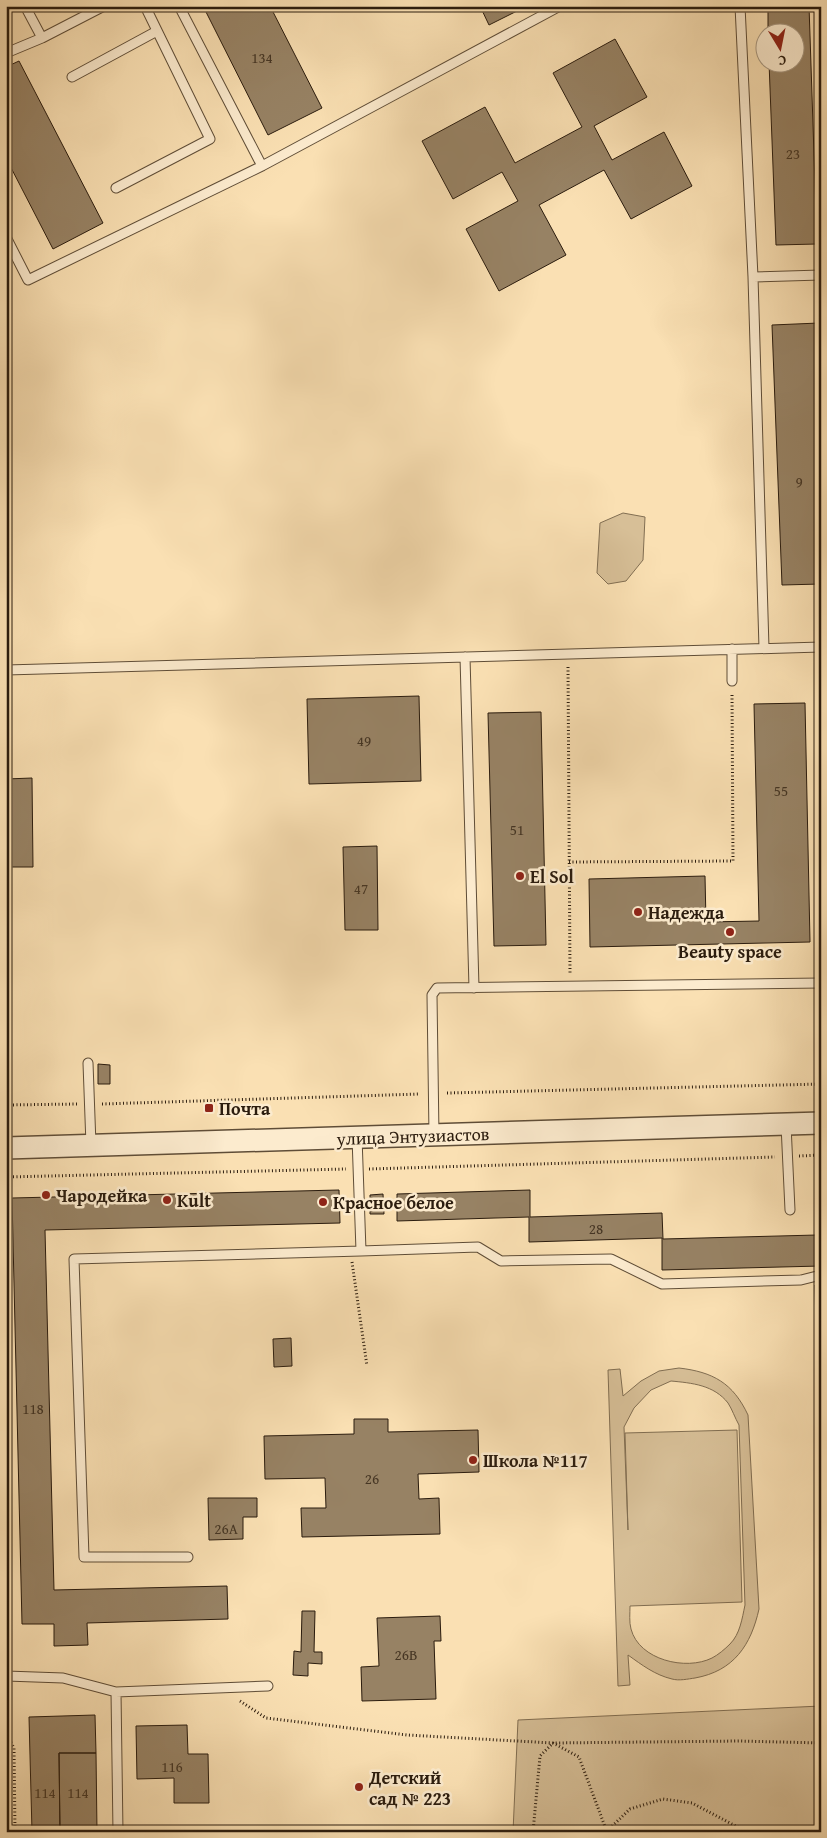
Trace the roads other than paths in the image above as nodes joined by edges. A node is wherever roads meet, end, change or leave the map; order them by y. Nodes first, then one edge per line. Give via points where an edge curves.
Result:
1 (25, 6) edge
2 (104, 6) edge
3 (145, 6) edge
4 (179, 6) edge
5 (560, 6) edge
6 (740, 6) edge
7 (157, 31) junction
8 (42, 38) junction
9 (6, 53) edge
10 (72, 77) dead end
11 (262, 166) junction
12 (116, 188) dead end
13 (6, 237) edge
14 (821, 275) edge
15 (753, 277) junction
16 (821, 647) edge
17 (764, 648) junction
18 (732, 650) junction
19 (465, 657) junction
20 (6, 670) edge
21 (732, 681) road end
22 (821, 983) edge
23 (474, 988) junction
24 (88, 1063) dead end
25 (821, 1124) edge
26 (786, 1125) junction
27 (434, 1135) junction
28 (357, 1137) junction
29 (91, 1145) junction
30 (6, 1148) edge
31 (790, 1210) dead end
32 (361, 1251) junction
33 (821, 1275) edge
34 (188, 1557) dead end
35 (6, 1676) edge
36 (268, 1686) dead end
37 (116, 1692) junction
38 (118, 1832) edge

1 - 8 lane
2 - 8 lane
3 - 7 lane
4 - 11 lane
5 - 11 lane
6 - 15 lane
7 - 10 lane
7 - 12 lane via 210,139
8 - 9 lane
11 - 13 lane via 28,280
14 - 15 lane
15 - 17 lane
16 - 17 lane
17 - 18 lane
18 - 19 lane
18 - 21 lane
19 - 20 lane
19 - 23 lane
22 - 23 lane
23 - 27 lane via 437,988 432,995
24 - 29 lane
25 - 26 street, улица Энтузиастов
26 - 27 street, улица Энтузиастов
26 - 31 lane
27 - 28 street, улица Энтузиастов
28 - 29 street, улица Энтузиастов
28 - 32 lane
29 - 30 street, улица Энтузиастов
32 - 33 lane via 478,1246 501,1261 611,1260 662,1284 800,1280
32 - 34 lane via 74,1259 84,1557
35 - 37 lane via 63,1678
36 - 37 lane
37 - 38 lane

